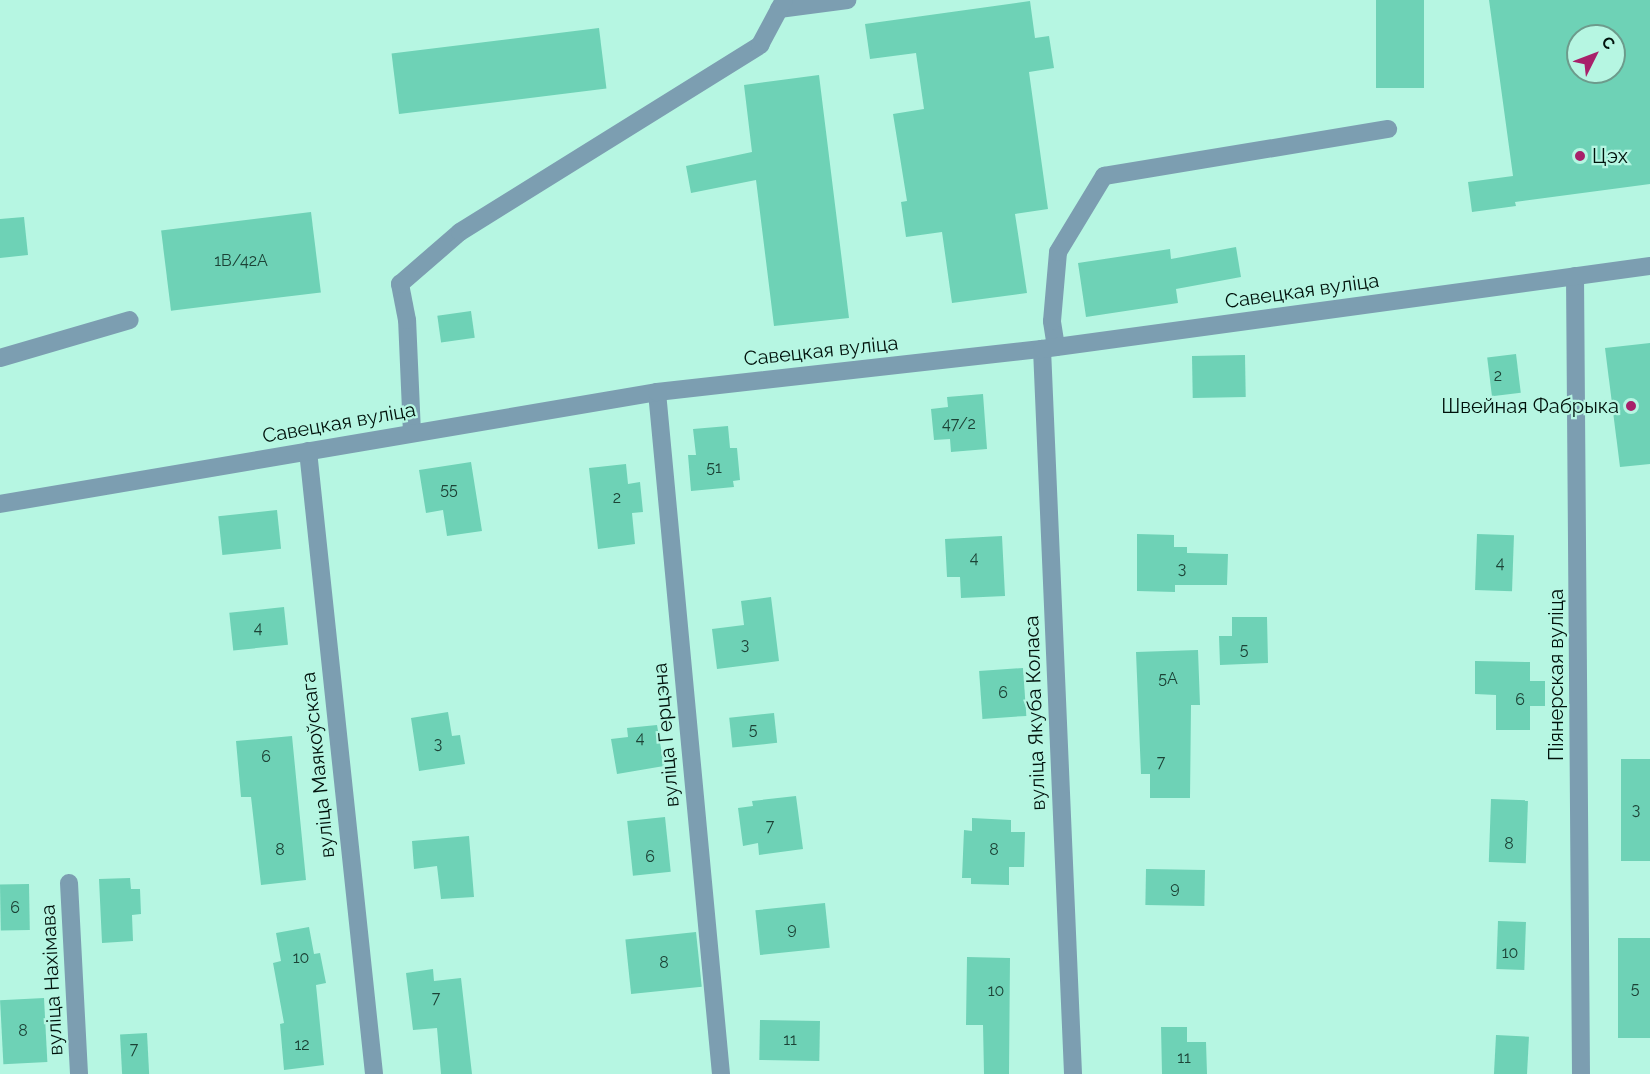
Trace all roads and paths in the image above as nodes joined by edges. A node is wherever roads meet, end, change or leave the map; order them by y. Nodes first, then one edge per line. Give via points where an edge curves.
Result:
1 (848, 0) edge
2 (782, 5) edge
3 (1388, 129) dead end
4 (1650, 266) edge
5 (1575, 276) junction
6 (130, 320) dead end
7 (1049, 348) junction
8 (0, 358) edge
9 (657, 392) junction
10 (412, 433) junction
11 (308, 451) junction
12 (0, 504) edge
13 (69, 883) dead end
14 (79, 1074) edge
15 (374, 1074) edge
16 (721, 1074) edge
17 (1073, 1074) edge
18 (1581, 1074) edge

1 - 2 street
2 - 10 street via 760,45 460,232 400,284 407,320
3 - 7 street, вуліца Якуба Коласа via 1104,176 1058,252
4 - 5 street, Савецкая вуліца
5 - 7 street, Савецкая вуліца
5 - 18 street, Піянерская вуліца
6 - 8 street
7 - 9 street, Савецкая вуліца
7 - 17 street, вуліца Якуба Коласа
9 - 10 street, Савецкая вуліца
9 - 16 street, вуліца Герцэна
10 - 11 street, Савецкая вуліца
11 - 12 street, Савецкая вуліца
11 - 15 street, вуліца Маякоўскага
13 - 14 street, вуліца Нахімава

